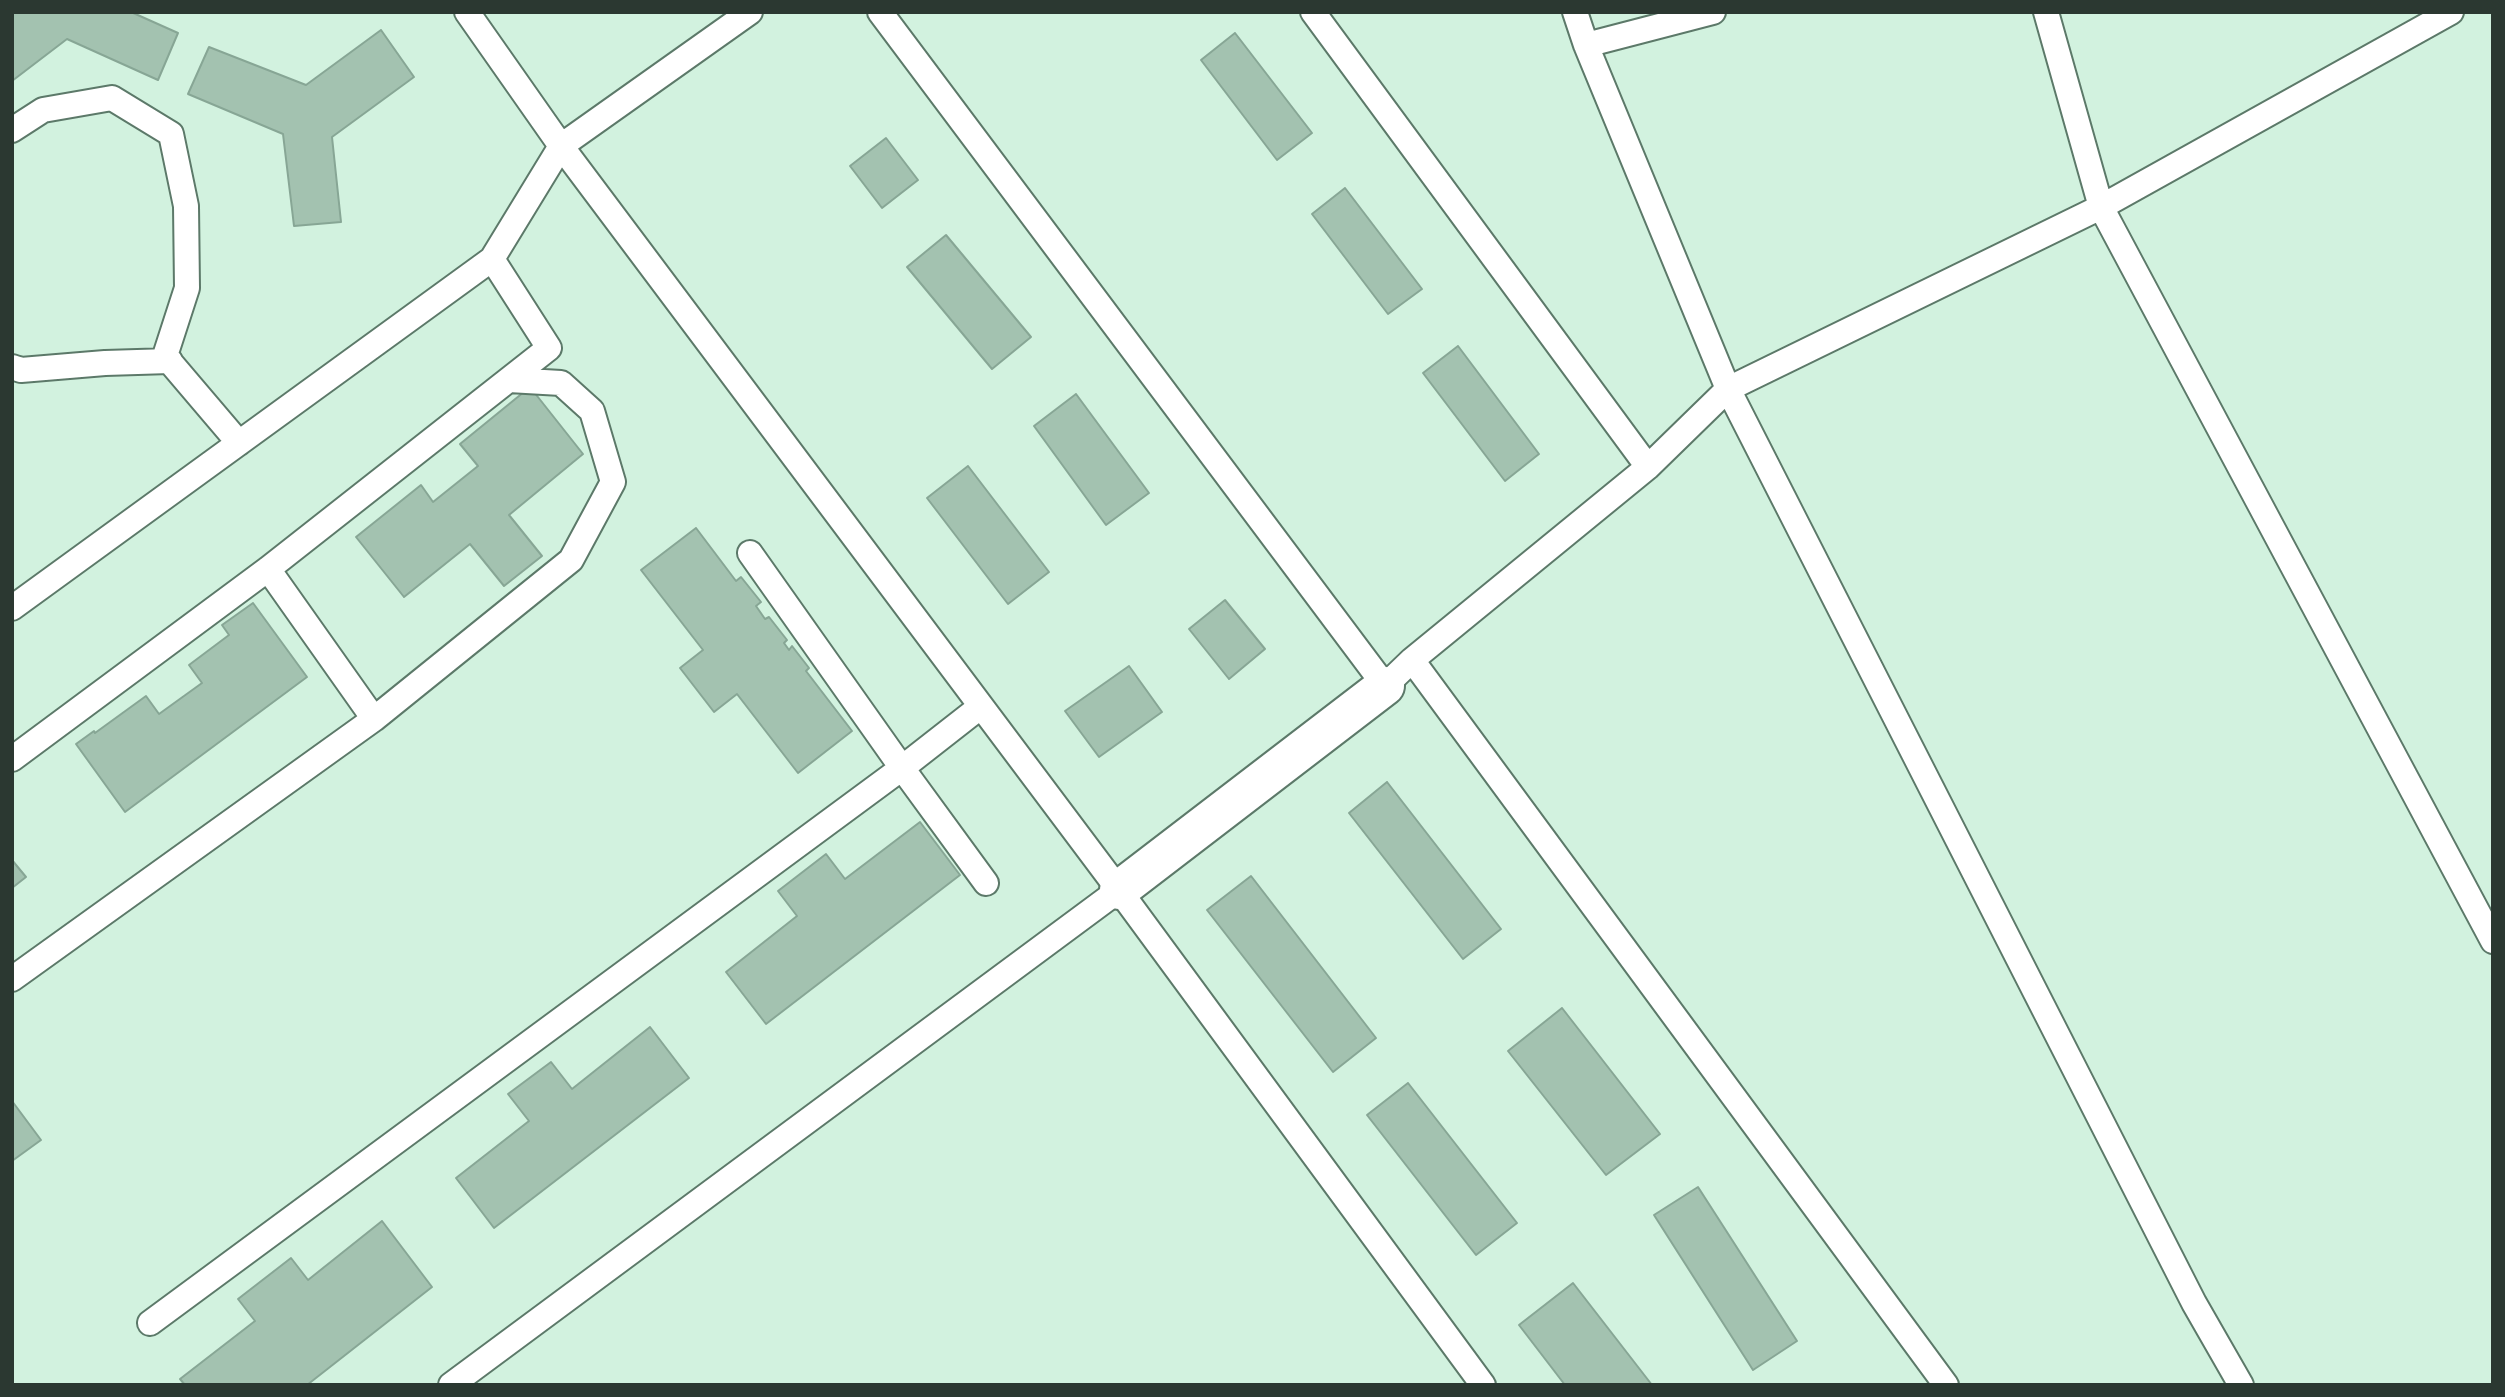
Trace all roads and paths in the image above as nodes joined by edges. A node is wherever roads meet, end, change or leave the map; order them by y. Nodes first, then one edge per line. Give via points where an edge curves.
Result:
1 (467, 12) edge
2 (750, 12) edge
3 (880, 12) edge
4 (1313, 12) edge
5 (1575, 12) edge
6 (1713, 12) edge
7 (2046, 12) edge
8 (2451, 12) edge
9 (1586, 45) junction
10 (12, 130) edge
11 (561, 146) junction
12 (2101, 207) junction
13 (492, 259) junction
14 (170, 361) junction
15 (12, 367) edge
16 (509, 380) junction
17 (1728, 389) junction
18 (239, 443) junction
19 (1648, 467) junction
20 (750, 553) dead end
21 (268, 569) junction
22 (12, 608) edge
23 (1399, 673) junction
24 (980, 707) junction
25 (374, 719) junction
26 (12, 759) edge
27 (902, 768) junction
28 (986, 883) dead end
29 (1119, 890) junction
30 (2493, 941) edge
31 (12, 979) edge
32 (150, 1323) dead end
33 (451, 1385) edge
34 (1483, 1385) edge
35 (1946, 1385) edge
36 (2241, 1385) edge

1 - 11 lane
2 - 11 lane
3 - 23 lane
4 - 19 lane
5 - 9 lane
6 - 9 lane
7 - 12 lane
8 - 12 lane
9 - 17 lane
10 - 14 lane via 43,110 112,99 171,134 186,205 187,288 165,356
11 - 13 lane
11 - 24 lane
12 - 17 lane
12 - 30 lane
13 - 16 lane via 549,348
13 - 18 lane
14 - 15 lane
14 - 18 lane
16 - 21 lane
16 - 25 lane via 561,383 592,411 613,482 571,560
17 - 19 lane
17 - 36 lane via 2194,1303
18 - 22 lane
19 - 23 lane
20 - 27 lane
21 - 25 lane
21 - 26 lane
23 - 29 street
23 - 35 lane
24 - 27 lane
24 - 29 lane
25 - 31 lane
27 - 28 lane
27 - 32 lane
29 - 33 lane
29 - 34 lane

